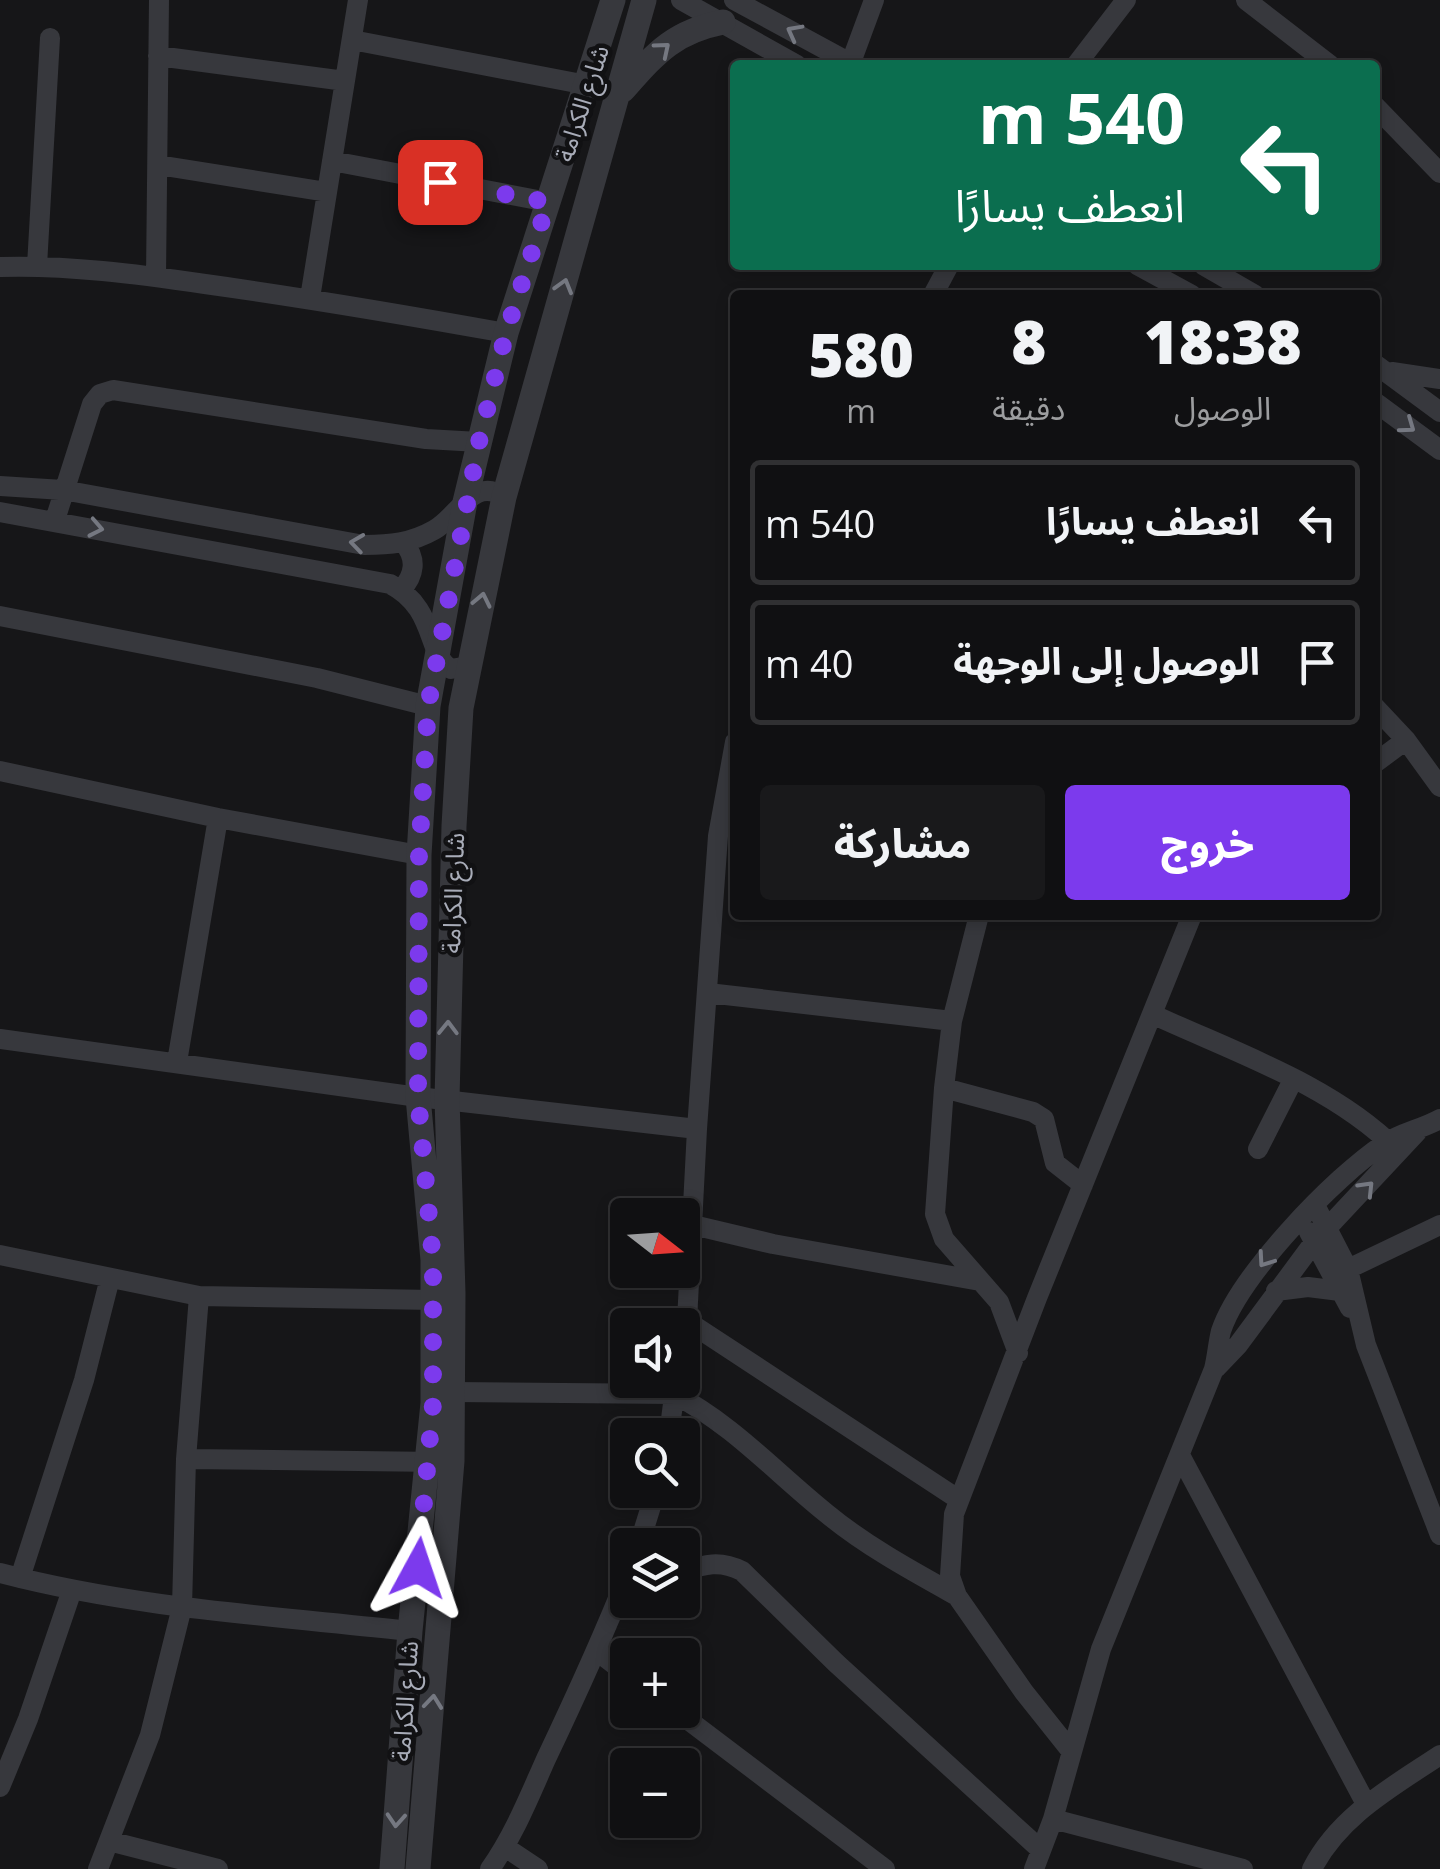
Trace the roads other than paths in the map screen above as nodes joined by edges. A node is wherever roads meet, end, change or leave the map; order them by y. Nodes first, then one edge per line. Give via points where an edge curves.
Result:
1 (158, 0) edge
2 (358, 0) edge
3 (614, 0) edge
4 (644, 0) edge
5 (681, 0) edge
6 (874, 0) edge
7 (1126, 0) edge
8 (1246, 0) edge
9 (728, 11) edge
10 (50, 38) dead end
11 (352, 40) junction
12 (158, 56) junction
13 (792, 60) edge
14 (843, 60) edge
15 (853, 60) edge
16 (1080, 60) edge
17 (1324, 60) edge
18 (345, 81) junction
19 (587, 86) junction
20 (617, 98) junction
21 (1380, 111) edge
22 (332, 161) junction
23 (158, 165) junction
24 (1440, 173) edge
25 (327, 192) junction
26 (548, 202) junction
27 (37, 266) junction
28 (0, 267) edge
29 (1146, 270) edge
30 (1212, 270) edge
31 (156, 277) junction
32 (1183, 290) edge
33 (1246, 290) edge
34 (310, 298) junction
35 (506, 333) junction
36 (1380, 369) edge
37 (1380, 370) edge
38 (1440, 379) edge
39 (1380, 406) edge
40 (1440, 412) edge
41 (479, 442) junction
42 (1440, 450) edge
43 (0, 486) edge
44 (63, 490) junction
45 (504, 497) junction
46 (465, 502) junction
47 (0, 512) edge
48 (55, 520) junction
49 (404, 543) junction
50 (401, 590) junction
51 (0, 616) edge
52 (436, 650) junction
53 (468, 666) junction
54 (428, 706) junction
55 (1380, 712) edge
56 (1406, 740) junction
57 (1380, 759) edge
58 (730, 770) edge
59 (0, 771) edge
60 (1440, 787) edge
61 (218, 818) junction
62 (419, 855) junction
63 (977, 920) edge
64 (1190, 920) edge
65 (708, 994) junction
66 (1154, 1015) junction
67 (952, 1021) junction
68 (0, 1038) edge
69 (177, 1062) junction
70 (1293, 1080) junction
71 (944, 1088) junction
72 (418, 1097) junction
73 (447, 1100) junction
74 (1440, 1119) edge
75 (696, 1130) junction
76 (1394, 1147) junction
77 (1258, 1149) dead end
78 (1083, 1185) junction
79 (694, 1198) edge
80 (1308, 1213) junction
81 (1440, 1225) edge
82 (700, 1227) edge
83 (1322, 1234) junction
84 (0, 1255) edge
85 (1348, 1270) junction
86 (110, 1278) junction
87 (980, 1281) junction
88 (1276, 1291) junction
89 (1340, 1292) junction
90 (199, 1296) junction
91 (1037, 1298) junction
92 (434, 1300) junction
93 (999, 1302) junction
94 (1357, 1318) junction
95 (700, 1331) edge
96 (1018, 1353) junction
97 (1214, 1369) junction
98 (610, 1388) edge
99 (453, 1392) junction
100 (690, 1398) edge
101 (1181, 1457) junction
102 (186, 1458) junction
103 (440, 1462) junction
104 (958, 1499) junction
105 (1440, 1535) edge
106 (700, 1566) edge
107 (10, 1576) edge
108 (72, 1590) junction
109 (957, 1596) junction
110 (182, 1607) junction
111 (612, 1618) edge
112 (410, 1631) junction
113 (597, 1651) junction
114 (610, 1661) edge
115 (698, 1728) edge
116 (1072, 1751) junction
117 (1440, 1755) edge
118 (0, 1787) edge
119 (1366, 1804) junction
120 (1053, 1819) junction
121 (109, 1841) junction
122 (505, 1847) junction
123 (1038, 1859) edge
124 (98, 1869) edge
125 (218, 1869) edge
126 (392, 1869) edge
127 (418, 1869) edge
128 (490, 1869) edge
129 (538, 1869) edge
130 (885, 1869) edge
131 (1243, 1869) edge
132 (1312, 1869) edge

1 - 12 street
2 - 11 street
3 - 19 street, شارع الكرامة
4 - 20 street, شارع الكرامة
5 - 9 street
6 - 15 street
7 - 16 street
8 - 17 street
9 - 13 street
14 -> 9 street
20 -> 9 street via 669,42
10 - 27 street
11 - 18 street
11 - 19 street
12 - 18 street
12 - 23 street
18 - 22 street
19 - 26 street, شارع الكرامة
45 -> 20 street, شارع الكرامة
21 - 24 street
22 - 25 street
22 - 26 street
23 - 25 street
23 - 31 street
25 - 34 street
26 - 35 street, شارع الكرامة
27 - 28 street
27 - 31 street
29 - 32 street
30 - 33 street
31 - 34 street
34 - 35 street
35 - 41 street, شارع الكرامة
36 - 38 street
37 - 40 street
39 -> 42 street
41 - 44 street via 113,390 92,404
41 - 46 street, شارع الكرامة
43 - 44 street
44 - 48 street
49 -> 44 street via 364,545
45 - 46 street via 483,490
53 -> 45 street, شارع الكرامة
46 - 49 street via 438,528
46 - 52 street, شارع الكرامة
47 - 48 street
48 -> 50 street
49 - 50 street via 413,570
50 - 52 street via 422,612
51 - 54 street
52 - 53 street via 446,666
52 - 54 street, شارع الكرامة
73 -> 53 street, شارع الكرامة via 454,826
54 - 62 street, شارع الكرامة
55 - 56 street
56 - 57 street
56 - 60 street
58 - 65 street via 718,836
59 - 61 street
61 - 62 street
61 - 69 street
62 - 72 street, شارع الكرامة
63 - 67 street
64 - 66 street
65 - 67 street
65 - 75 street
66 - 70 street
66 - 78 street
67 - 71 street
68 - 69 street
69 - 72 street
70 - 76 street
70 - 77 street
71 - 78 street via 1044,1119 1055,1162
71 - 87 street via 935,1214 944,1239
72 - 73 street
72 - 92 street, شارع الكرامة
73 - 75 street
73 - 99 street, شارع الكرامة
74 - 76 street
75 - 79 street
76 - 80 street
83 -> 76 street
78 - 91 street
80 - 83 street
80 -> 97 street via 1270,1250 1246,1287 1222,1329
81 - 85 street
82 - 87 street
83 - 85 street
83 - 88 street
83 - 89 street
84 - 86 street
85 - 94 street
86 - 90 street
86 - 107 street via 84,1380
87 - 93 street
88 - 89 street
88 - 97 street
89 - 94 street
90 - 92 street
90 - 102 street
91 - 93 street
91 - 96 street
92 - 103 street, شارع الكرامة
93 - 96 street
94 - 105 street
95 - 104 street
96 - 104 street
97 - 101 street
98 - 99 street
99 - 103 street, شارع الكرامة
100 - 109 street via 860,1539
101 - 116 street via 1101,1648
101 - 119 street
102 - 103 street
102 - 110 street
103 - 112 street, شارع الكرامة
127 -> 103 street, شارع الكرامة
104 - 109 street via 950,1576
106 - 123 street via 728,1563 742,1570
107 - 108 street
108 - 110 street
108 - 118 street
109 - 116 street
110 - 112 street
110 - 121 street via 150,1735
111 - 113 street
112 -> 126 street, شارع الكرامة
113 - 114 street
113 - 122 street
115 - 130 street
116 - 120 street
117 - 119 street
119 - 132 street
120 - 123 street
120 - 131 street
121 - 124 street
121 - 125 street
122 - 128 street
122 - 129 street

